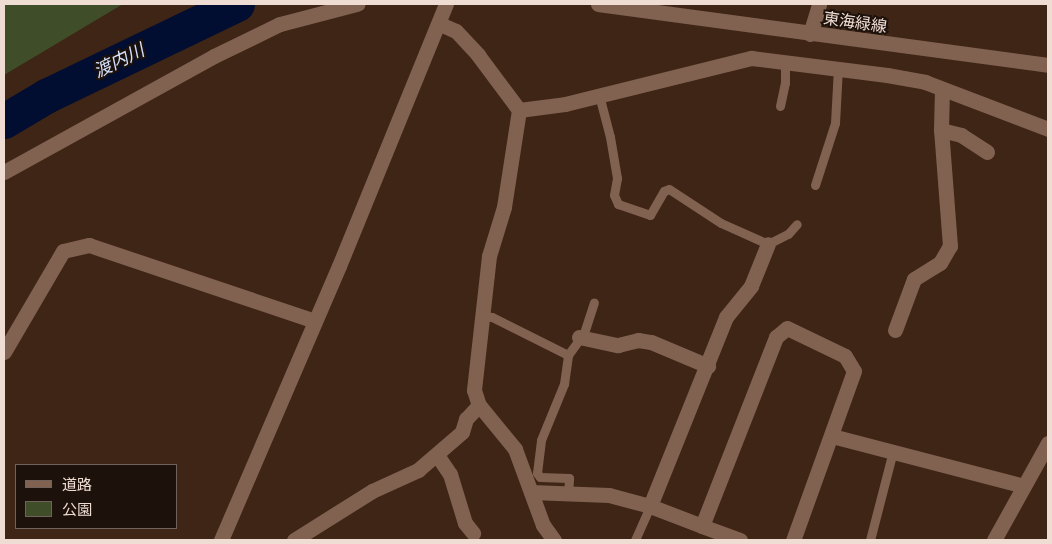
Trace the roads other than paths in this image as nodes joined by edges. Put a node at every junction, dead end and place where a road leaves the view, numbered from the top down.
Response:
1 (357, 4) edge
2 (446, 4) edge
3 (598, 4) edge
4 (819, 4) edge
5 (440, 24) junction
6 (810, 34) junction
7 (785, 61) junction
8 (1048, 65) edge
9 (838, 68) junction
10 (942, 89) junction
11 (599, 95) junction
12 (780, 106) dead end
13 (518, 110) junction
14 (1048, 129) edge
15 (941, 130) junction
16 (988, 152) dead end
17 (4, 172) edge
18 (815, 185) dead end
19 (797, 224) dead end
20 (768, 244) junction
21 (594, 303) dead end
22 (482, 316) junction
23 (315, 321) junction
24 (895, 330) dead end
25 (579, 337) junction
26 (4, 352) edge
27 (568, 354) junction
28 (708, 366) junction
29 (479, 406) junction
30 (832, 436) junction
31 (1048, 443) edge
32 (893, 451) junction
33 (436, 455) junction
34 (1024, 486) junction
35 (531, 492) junction
36 (568, 494) junction
37 (650, 506) junction
38 (702, 526) junction
39 (473, 533) dead end
40 (221, 540) edge
41 (294, 540) edge
42 (554, 540) edge
43 (634, 540) edge
44 (740, 540) edge
45 (793, 540) edge
46 (870, 540) edge
47 (994, 540) edge

1 - 17 street
2 - 5 street
3 - 6 street, 東海緑線
4 - 6 street
5 - 13 street
5 - 23 street
6 - 8 street, 東海緑線
7 - 9 street
7 - 11 street
7 - 12 lane
9 - 10 street
9 - 18 lane
10 - 14 street
10 - 15 street
11 - 13 street
11 - 20 lane
13 - 22 street
15 - 16 street
15 - 24 street
19 - 20 lane
20 - 28 street
21 - 25 lane
22 - 27 lane
22 - 29 street
23 - 26 street
23 - 40 street
25 - 27 lane
25 - 28 street
27 - 36 lane
28 - 37 street
29 - 33 street
29 - 35 street
30 - 32 street
30 - 38 street
30 - 45 street
31 - 34 street
32 - 34 street
32 - 46 lane
33 - 39 street
33 - 41 street
34 - 47 street
35 - 36 street
35 - 42 street
36 - 37 street
37 - 38 street
37 - 43 lane
38 - 44 street

